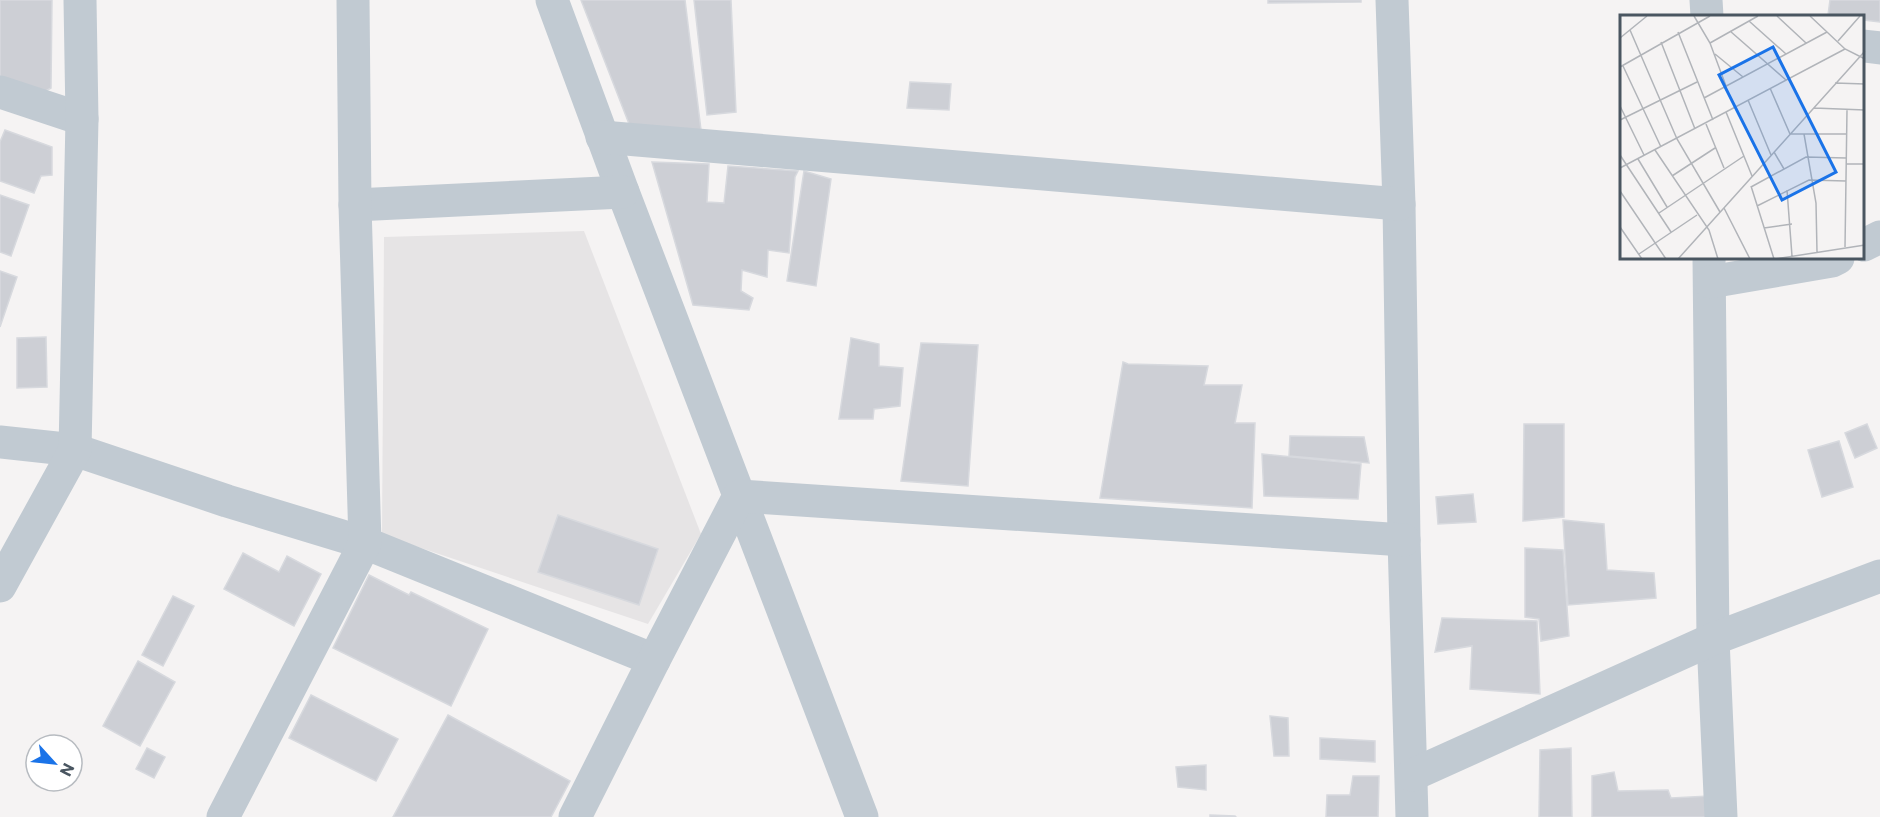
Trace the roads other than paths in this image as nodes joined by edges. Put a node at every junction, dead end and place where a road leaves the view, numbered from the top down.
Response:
1 (80, 0) edge
2 (352, 0) edge
3 (552, 0) edge
4 (1392, 0) edge
5 (1706, 0) edge
6 (1707, 15) edge
7 (1865, 46) edge
8 (1880, 48) edge
9 (0, 92) edge
10 (82, 119) junction
11 (602, 137) junction
12 (622, 192) junction
13 (1399, 204) junction
14 (355, 205) junction
15 (1880, 237) edge
16 (1865, 244) edge
17 (1834, 260) edge
18 (1709, 270) edge
19 (0, 442) edge
20 (75, 450) junction
21 (739, 496) junction
22 (1404, 540) junction
23 (365, 543) junction
24 (1880, 576) edge
25 (0, 586) edge
26 (1713, 639) junction
27 (654, 660) junction
28 (1412, 775) junction
29 (223, 817) edge
30 (575, 817) edge
31 (862, 817) edge
32 (1412, 817) edge
33 (1721, 817) edge

1 - 10 street
2 - 14 street
3 - 11 street
4 - 13 street
5 - 6 street
7 - 8 street
9 - 10 street
10 - 20 street
11 - 12 street
11 - 13 street
12 - 14 street
12 - 21 street
13 - 22 street
14 - 23 street
15 - 16 street
17 - 18 street
18 - 26 street
19 - 20 street
20 - 23 street
20 - 25 street
21 - 22 street
21 - 27 street
21 - 31 street
22 - 28 street
23 - 27 street
23 - 29 street
24 - 26 street
26 - 28 street
26 - 33 street
27 - 30 street
28 - 32 street

